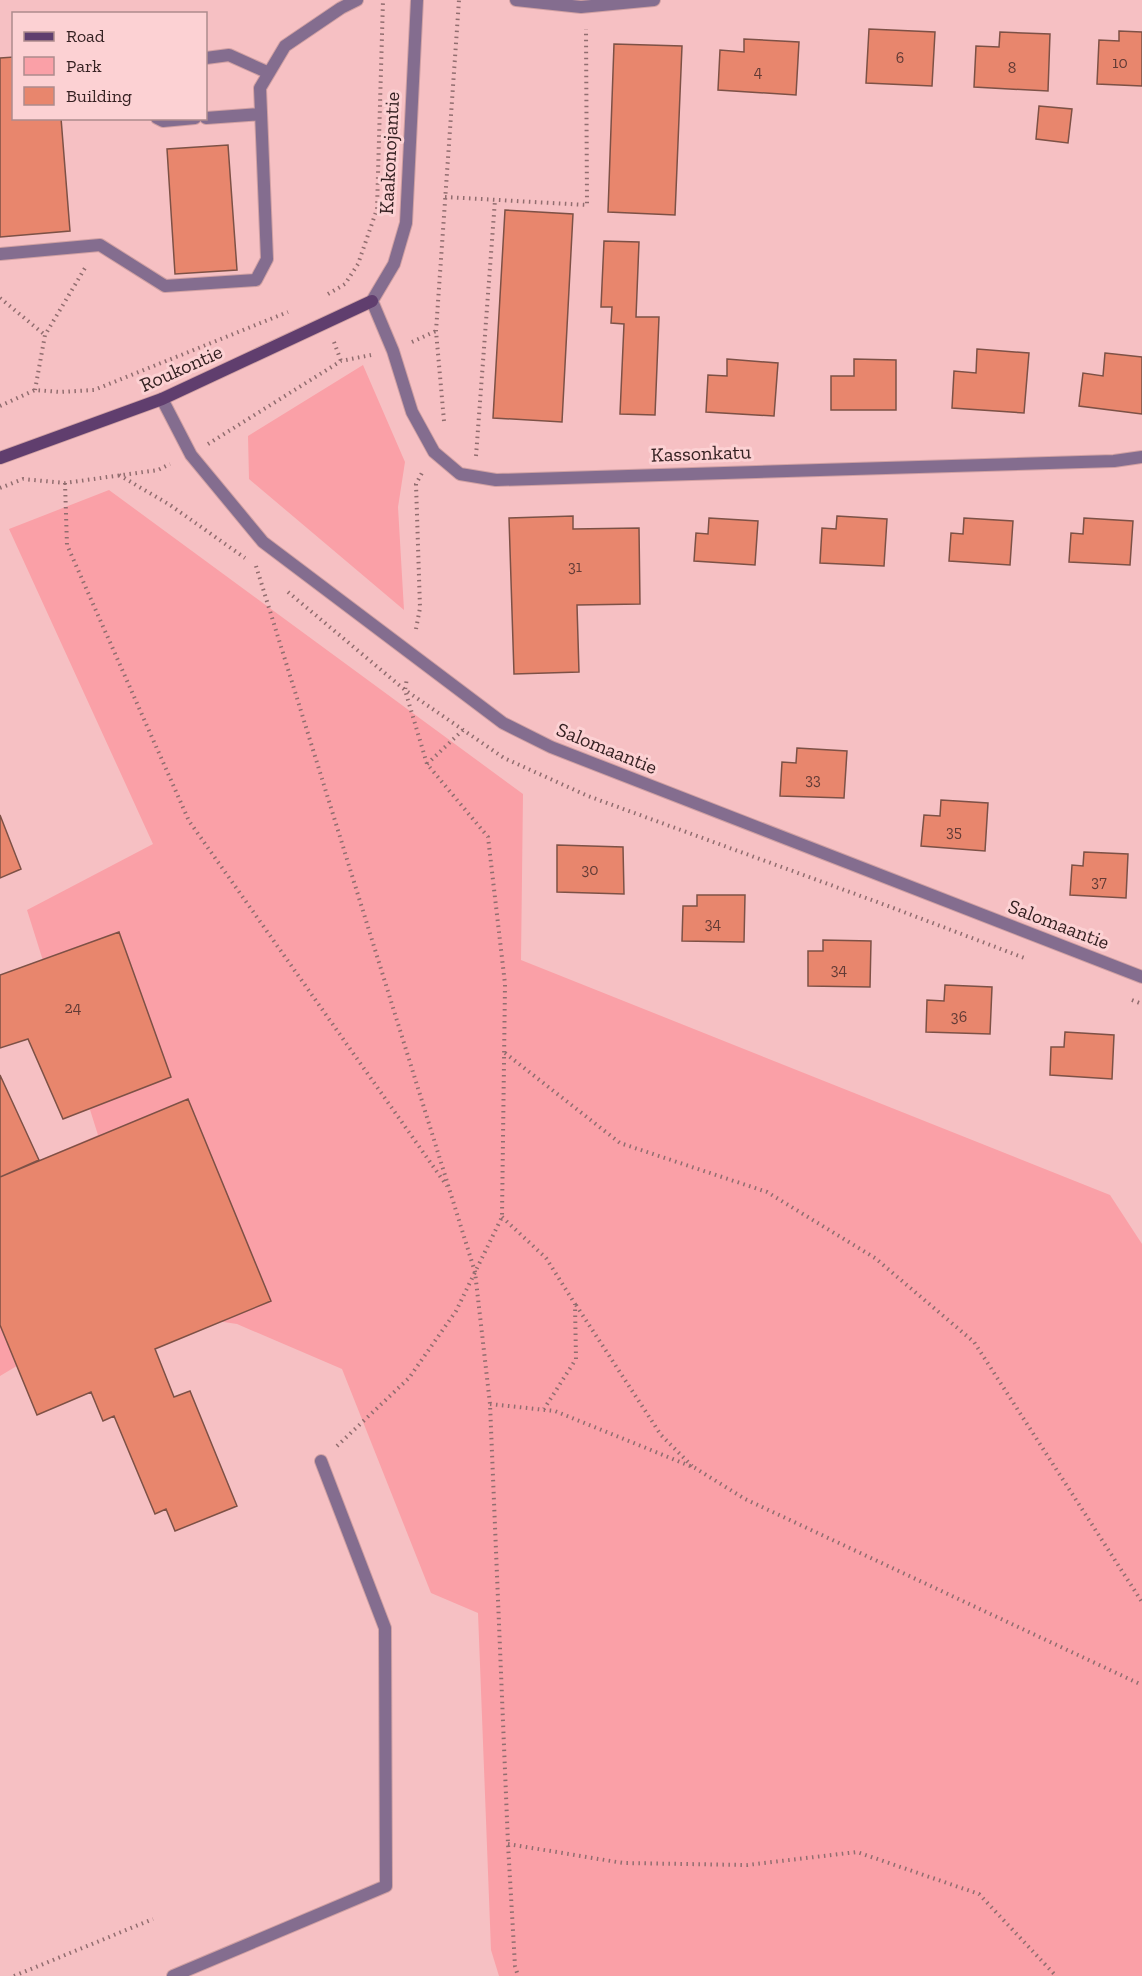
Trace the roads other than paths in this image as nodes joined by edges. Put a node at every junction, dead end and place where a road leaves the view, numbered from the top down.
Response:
1 (357, 0) edge
2 (417, 0) edge
3 (516, 0) edge
4 (654, 0) edge
5 (207, 58) edge
6 (269, 73) junction
7 (261, 114) junction
8 (207, 118) edge
9 (0, 254) edge
10 (372, 301) junction
11 (162, 399) junction
12 (1142, 457) edge
13 (0, 458) edge
14 (1142, 976) edge
15 (321, 1461) road end
16 (172, 1976) edge

1 - 6 street
2 - 10 street, Kaakonojantie
3 - 4 street
5 - 6 street
6 - 7 street
7 - 8 street
7 - 9 street
10 - 11 street, Roukontie
10 - 12 street, Kassonkatu
11 - 13 street, Roukontie
11 - 14 street, Salomaantie
15 - 16 street

